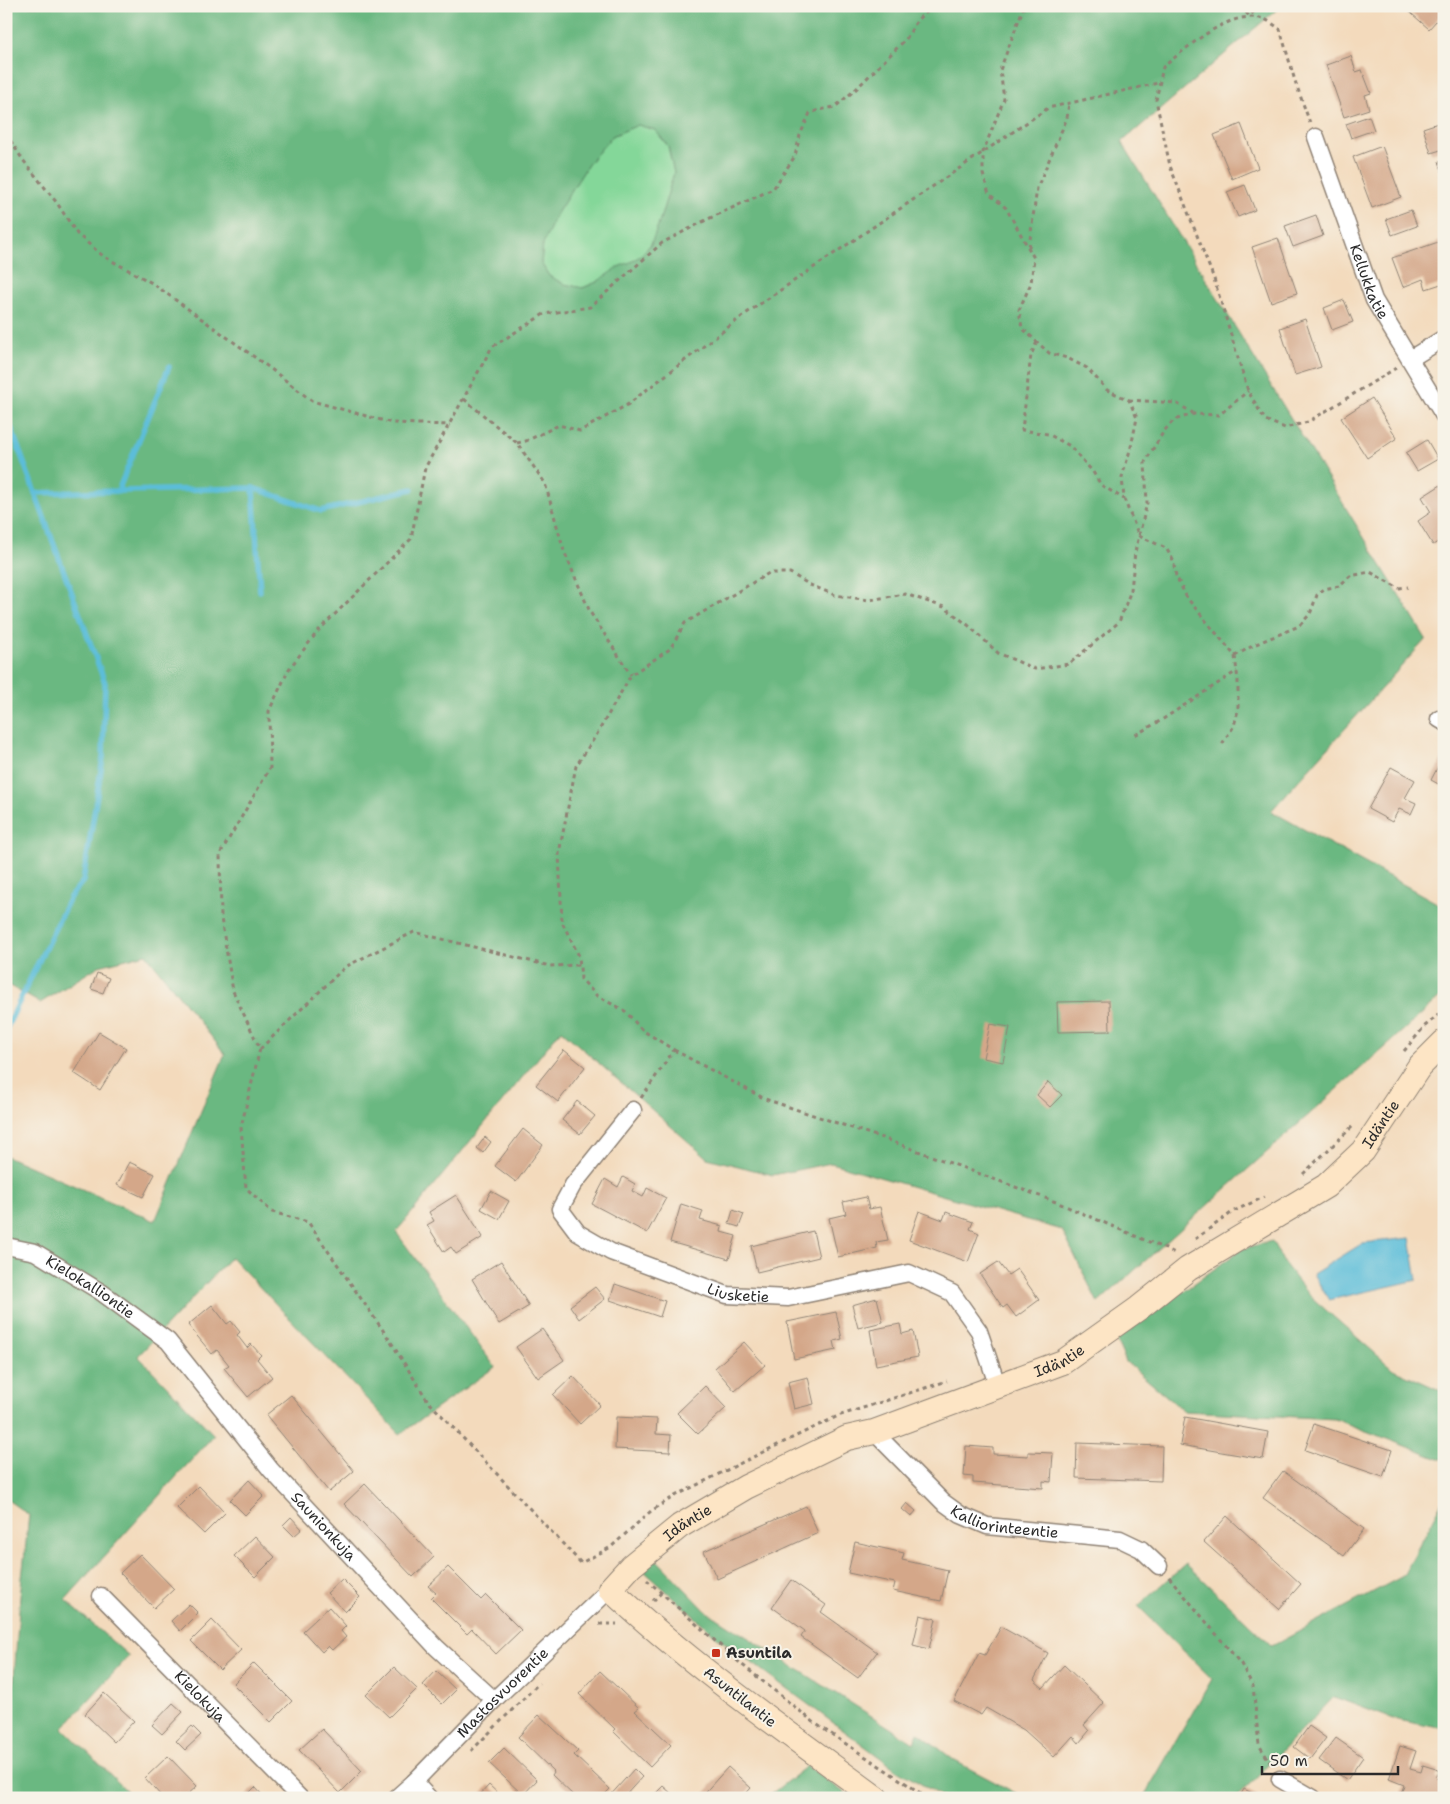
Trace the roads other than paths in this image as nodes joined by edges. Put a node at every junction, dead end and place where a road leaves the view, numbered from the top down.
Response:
1 (1316, 137) road end
2 (1444, 338) edge
3 (1410, 359) junction
4 (1444, 416) edge
5 (1444, 1042) edge
6 (633, 1110) road end
7 (6, 1246) edge
8 (168, 1341) joint
9 (998, 1387) junction
10 (874, 1432) junction
11 (1159, 1566) road end
12 (610, 1589) junction
13 (101, 1596) dead end
14 (494, 1700) junction
15 (1280, 1778) road end
16 (414, 1782) junction
17 (300, 1798) edge
18 (396, 1798) edge
19 (429, 1798) edge
20 (876, 1798) edge
21 (1313, 1798) edge

1 - 3 street, Kellukkatie
2 - 3 street
3 - 4 street, Kellukkatie
5 - 9 street, Idäntie
6 - 9 street, Liusketie
7 - 8 street, Kielokalliontie
8 - 14 street, Saunionkuja
9 - 10 street, Idäntie
10 - 11 street, Kalliorinteentie
10 - 12 street, Idäntie
12 - 14 street, Mastosvuorentie
12 - 20 street, Asuntilantie
13 - 17 street, Kielokuja
14 - 16 street, Mastosvuorentie
15 - 21 street
16 - 18 street, Mastosvuorentie
16 - 19 street

